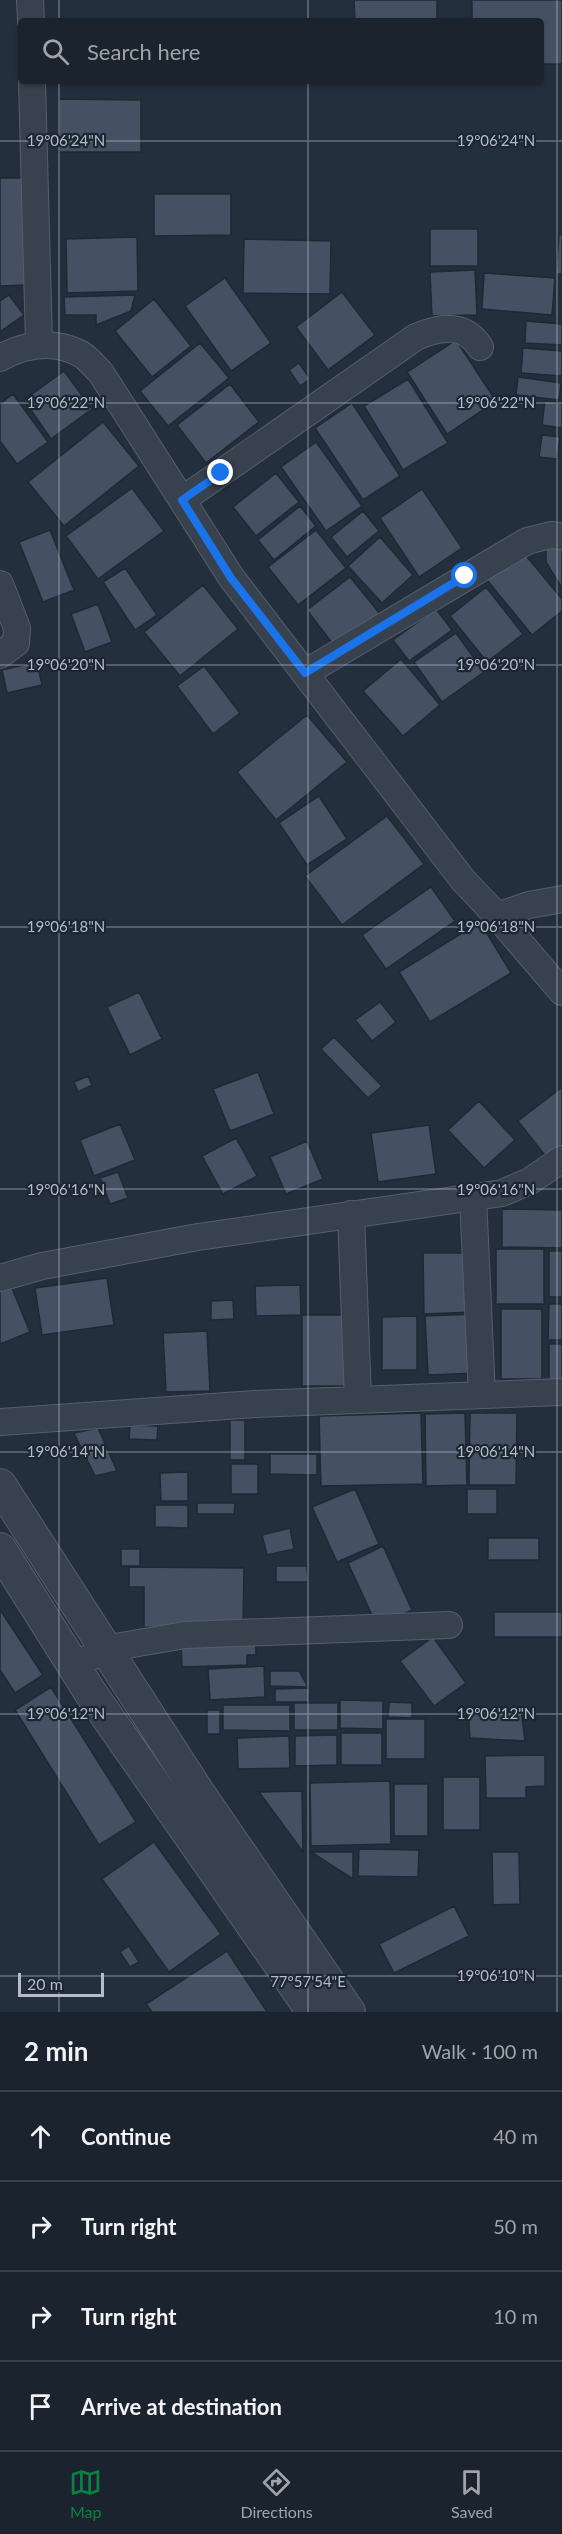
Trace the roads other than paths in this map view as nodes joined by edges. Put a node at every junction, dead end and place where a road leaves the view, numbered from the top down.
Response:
1 (30, 0) edge
2 (31, 18) edge
3 (32, 84) edge
4 (39, 344) junction
5 (480, 347) dead end
6 (0, 358) edge
7 (182, 500) junction
8 (562, 536) edge
9 (0, 584) edge
10 (0, 655) edge
11 (305, 673) junction
12 (562, 899) edge
13 (497, 916) junction
14 (562, 992) edge
15 (562, 1159) edge
16 (530, 1181) junction
17 (562, 1185) edge
18 (473, 1197) junction
19 (351, 1214) junction
20 (0, 1278) edge
21 (562, 1392) edge
22 (482, 1395) junction
23 (358, 1400) junction
24 (0, 1422) edge
25 (0, 1485) edge
26 (0, 1549) edge
27 (449, 1625) dead end
28 (104, 1649) junction
29 (74, 1667) junction
30 (313, 2012) edge
31 (349, 2012) edge

1 - 2 street
3 - 4 street
4 - 6 street
4 - 7 street
5 - 7 street
7 - 11 street
8 - 11 street
9 - 10 street
11 - 13 street
12 - 13 street
13 - 14 street
15 - 16 street
16 - 17 street
16 - 18 street
18 - 19 street
18 - 22 street
19 - 20 street
19 - 23 street
21 - 22 street
22 - 23 street
23 - 24 street
25 - 28 street
26 - 29 street
27 - 28 street
28 - 29 street
28 - 31 street
29 - 30 street

